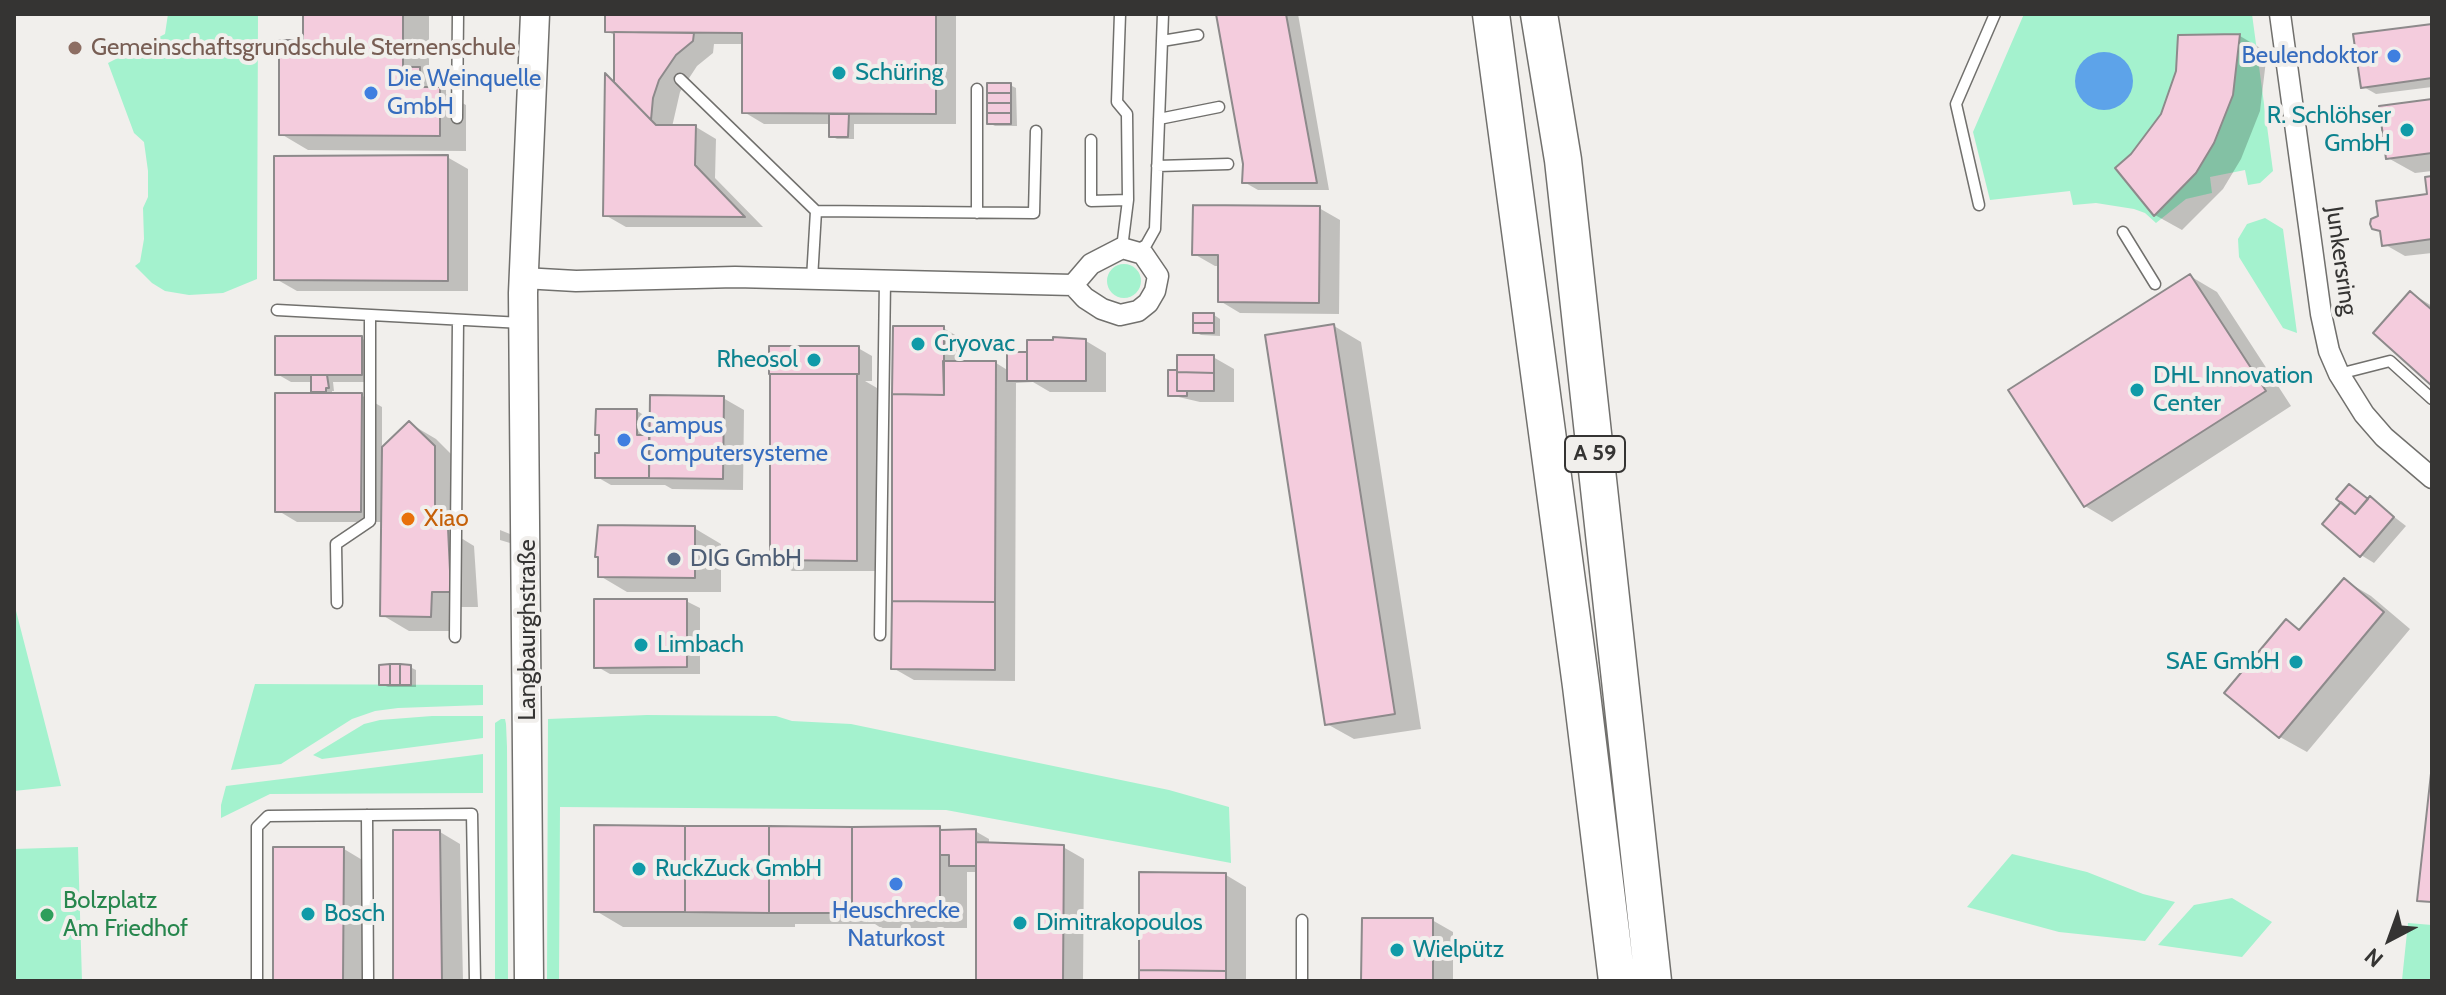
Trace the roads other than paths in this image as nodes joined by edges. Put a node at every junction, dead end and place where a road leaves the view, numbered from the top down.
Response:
1 (458, 14) edge
2 (519, 14) edge
3 (535, 14) edge
4 (1120, 14) edge
5 (1163, 14) edge
6 (1482, 14) edge
7 (1491, 14) edge
8 (1539, 14) edge
9 (1561, 14) edge
10 (1995, 14) edge
11 (2280, 14) edge
12 (1198, 35) dead end
13 (1162, 41) junction
14 (680, 79) dead end
15 (977, 89) dead end
16 (530, 92) junction
17 (1504, 106) junction
18 (1219, 107) dead end
19 (457, 118) dead end
20 (1159, 119) junction
21 (1036, 131) dead end
22 (1091, 140) dead end
23 (1563, 160) junction
24 (1228, 164) dead end
25 (1157, 166) junction
26 (1128, 200) junction
27 (1979, 205) dead end
28 (816, 211) junction
29 (977, 213) junction
30 (2123, 232) dead end
31 (1129, 249) junction
32 (523, 278) junction
33 (812, 279) junction
34 (885, 281) junction
35 (2155, 284) dead end
36 (1073, 285) junction
37 (277, 310) dead end
38 (370, 316) junction
39 (458, 321) junction
40 (524, 324) junction
41 (2339, 374) junction
42 (2432, 399) edge
43 (2432, 478) edge
44 (337, 603) dead end
45 (880, 635) dead end
46 (455, 637) dead end
47 (367, 815) junction
48 (1302, 920) dead end
49 (257, 981) edge
50 (368, 981) edge
51 (475, 981) edge
52 (529, 981) edge
53 (1302, 981) edge
54 (1617, 981) edge
55 (1653, 981) edge

1 - 19 lane
2 - 16 main road, Langbaurghstraße
3 - 16 main road, Langbaurghstraße
4 - 26 lane
5 - 13 lane
6 - 17 highway
7 - 17 highway, A 59
8 - 23 highway, A 59
9 - 23 highway
10 - 27 lane
11 - 41 street, Junkersring
12 - 13 lane
13 - 20 lane
14 - 28 lane
15 - 29 lane
16 - 32 main road, Langbaurghstraße
17 - 54 highway, A 59
18 - 20 lane
20 - 25 lane
21 - 29 lane
22 - 26 lane
23 - 55 highway, A 59
24 - 25 lane
25 - 31 lane
26 - 31 lane
28 - 29 lane
28 - 33 lane
30 - 35 lane
31 - 36 street
31 - 36 street
32 - 33 street
32 - 40 main road, Langbaurghstraße
33 - 34 street
34 - 36 street
34 - 45 lane
37 - 38 lane
38 - 39 lane
38 - 44 lane
39 - 40 lane
39 - 46 lane
40 - 52 main road, Langbaurghstraße
41 - 42 lane
41 - 43 street, Junkersring
47 - 49 lane
47 - 50 lane
47 - 51 lane
48 - 53 lane

